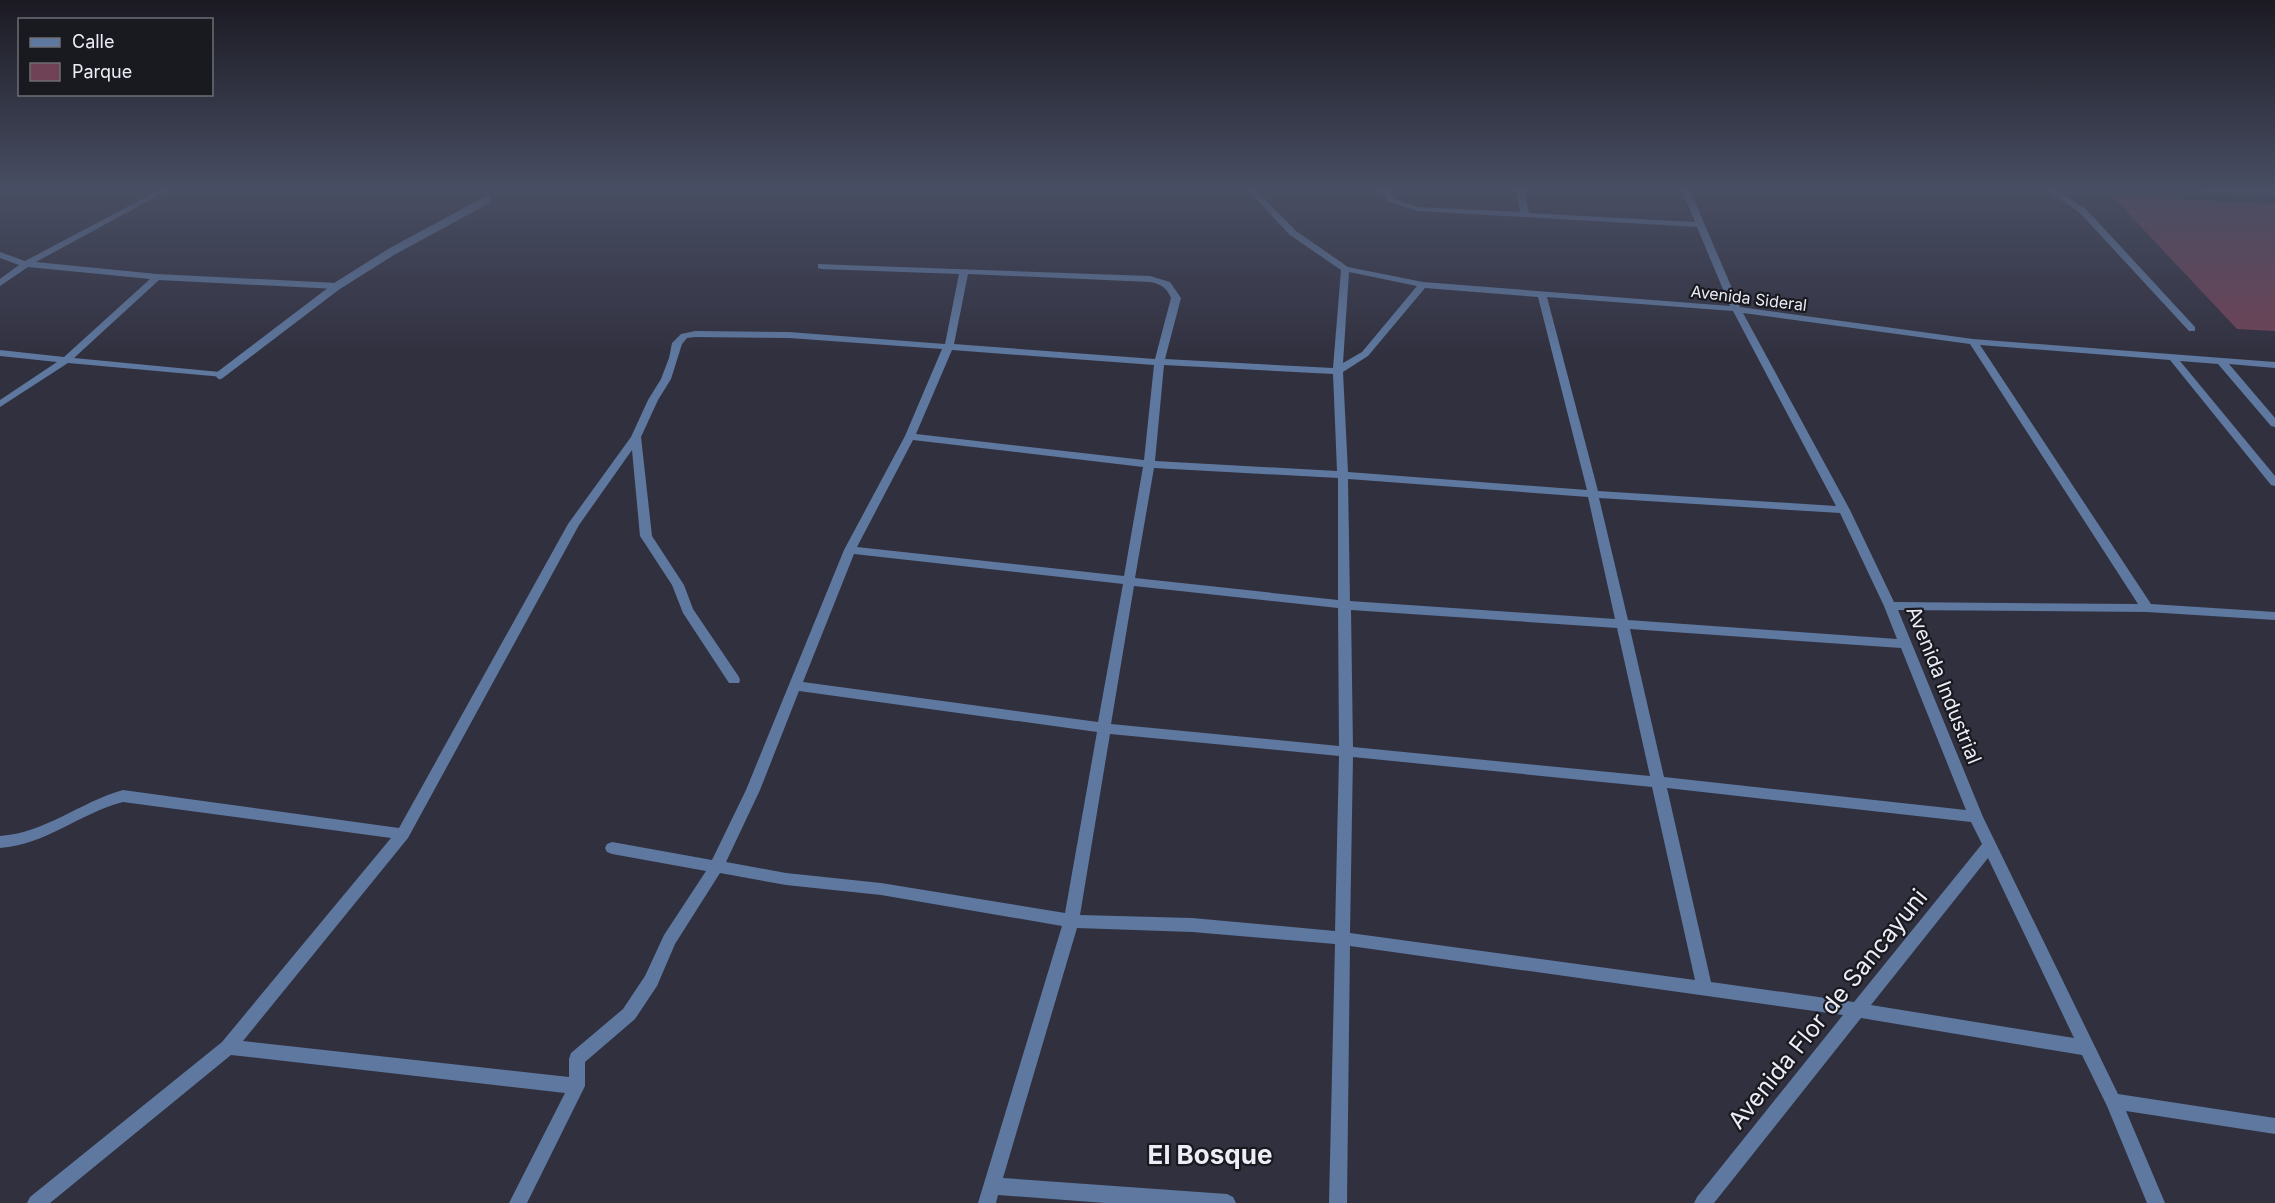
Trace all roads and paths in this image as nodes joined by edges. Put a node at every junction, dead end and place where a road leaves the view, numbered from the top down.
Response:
1 (63, 244) edge
2 (406, 244) edge
3 (1309, 244) edge
4 (1708, 244) edge
5 (2114, 244) edge
6 (0, 255) edge
7 (26, 264) junction
8 (821, 266) dead end
9 (1345, 269) junction
10 (964, 272) junction
11 (157, 277) junction
12 (0, 283) edge
13 (1423, 285) junction
14 (337, 286) junction
15 (1542, 294) junction
16 (1736, 309) junction
17 (2192, 329) dead end
18 (1973, 342) junction
19 (949, 345) junction
20 (0, 353) edge
21 (2174, 359) junction
22 (66, 360) junction
23 (1159, 362) junction
24 (2222, 362) junction
25 (2275, 365) edge
26 (1338, 371) junction
27 (220, 375) joint
28 (0, 404) edge
29 (2275, 424) edge
30 (910, 436) junction
31 (636, 437) junction
32 (1149, 464) junction
33 (1343, 475) junction
34 (2275, 483) edge
35 (1593, 494) junction
36 (1844, 510) junction
37 (850, 550) junction
38 (1130, 582) junction
39 (1345, 605) junction
40 (1890, 606) junction
41 (2147, 608) junction
42 (2275, 616) edge
43 (1622, 624) junction
44 (1906, 644) junction
45 (734, 680) dead end
46 (794, 686) junction
47 (1104, 728) junction
48 (1346, 751) junction
49 (1658, 782) junction
50 (1977, 817) junction
51 (403, 834) junction
52 (0, 842) edge
53 (1990, 845) junction
54 (612, 848) dead end
55 (716, 867) junction
56 (1071, 921) junction
57 (1341, 938) junction
58 (1705, 989) junction
59 (1857, 1010) junction
60 (228, 1047) junction
61 (2087, 1048) junction
62 (577, 1086) junction
63 (2113, 1101) junction
64 (2275, 1126) edge
65 (990, 1194) edge
66 (36, 1203) edge
67 (518, 1203) edge
68 (1227, 1203) edge
69 (1338, 1203) edge
70 (1703, 1203) edge
71 (2156, 1203) edge

1 - 7 street
2 - 14 lane
3 - 9 street, Avenida Sideral
4 - 16 street, Avenida Industrial
5 - 17 street
6 - 7 street
7 - 11 street
7 - 12 street
8 - 10 street
9 - 13 street, Avenida Sideral
9 - 26 street
10 - 19 street
10 - 23 street
11 - 14 street
11 - 22 street
13 - 15 street, Avenida Sideral
13 - 26 street
14 - 27 lane
15 - 16 street, Avenida Sideral
15 - 35 street
16 - 18 street, Avenida Sideral
16 - 36 street, Avenida Industrial
18 - 21 street, Avenida Sideral
18 - 41 street
19 - 23 street
19 - 30 street
19 - 31 street
20 - 22 street
21 - 24 street, Avenida Sideral
21 - 34 street
22 - 27 street
22 - 28 street
23 - 26 street
23 - 32 street
24 - 25 street, Avenida Sideral
24 - 29 street
26 - 33 street
30 - 32 street
30 - 37 street
31 - 45 street
31 - 51 street
32 - 33 street
32 - 38 street
33 - 35 street
33 - 39 street
35 - 36 street
35 - 43 street
36 - 40 street, Avenida Industrial
37 - 38 street
37 - 46 street
38 - 39 street
38 - 47 street
39 - 43 street
39 - 48 street
40 - 41 street
40 - 44 street, Avenida Industrial
41 - 42 street
43 - 44 street
43 - 49 street
44 - 50 street, Avenida Industrial
46 - 47 street
46 - 55 street
47 - 48 street
47 - 56 street
48 - 49 street
48 - 57 street
49 - 50 street
49 - 58 street
50 - 53 street, Avenida Industrial
51 - 52 street
51 - 60 street
53 - 59 street, Avenida Flor de Sancayuni
53 - 61 street, Avenida Industrial
54 - 55 street
55 - 56 street
55 - 62 street
56 - 57 street
56 - 65 street
57 - 58 street
57 - 69 street
58 - 59 street
59 - 61 street
59 - 70 street, Avenida Flor de Sancayuni
60 - 62 street
60 - 66 street
61 - 63 street, Avenida Industrial
62 - 67 street
63 - 64 street
63 - 71 street, Avenida Industrial
65 - 68 street

